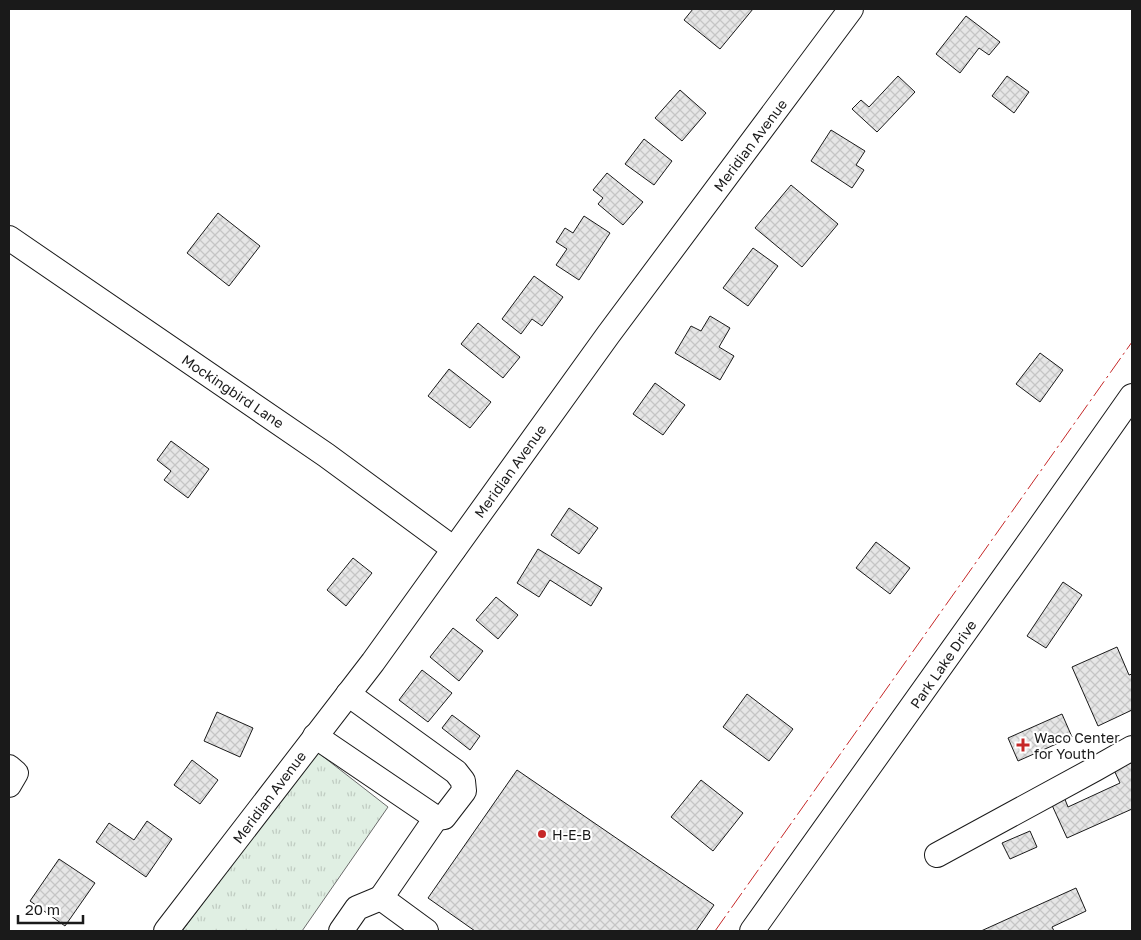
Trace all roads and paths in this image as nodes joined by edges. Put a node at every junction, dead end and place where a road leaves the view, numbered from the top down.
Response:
1 (851, 9) edge
2 (9, 238) edge
3 (1132, 396) edge
4 (454, 549) junction
5 (348, 694) junction
6 (315, 736) junction
7 (1132, 748) edge
8 (9, 768) edge
9 (9, 785) edge
10 (436, 818) junction
11 (937, 855) dead end
12 (381, 898) junction
13 (166, 931) edge
14 (341, 931) edge
15 (426, 931) edge
16 (752, 931) edge

1 - 4 street, Meridian Avenue
2 - 4 street, Mockingbird Lane
3 - 16 street, Park Lake Drive
4 - 5 street, Meridian Avenue
5 - 6 street, Meridian Avenue
5 - 10 street
6 - 10 street
6 - 13 street, Meridian Avenue
7 - 11 street
8 - 9 street
10 - 12 street
12 - 14 street
12 - 15 street

